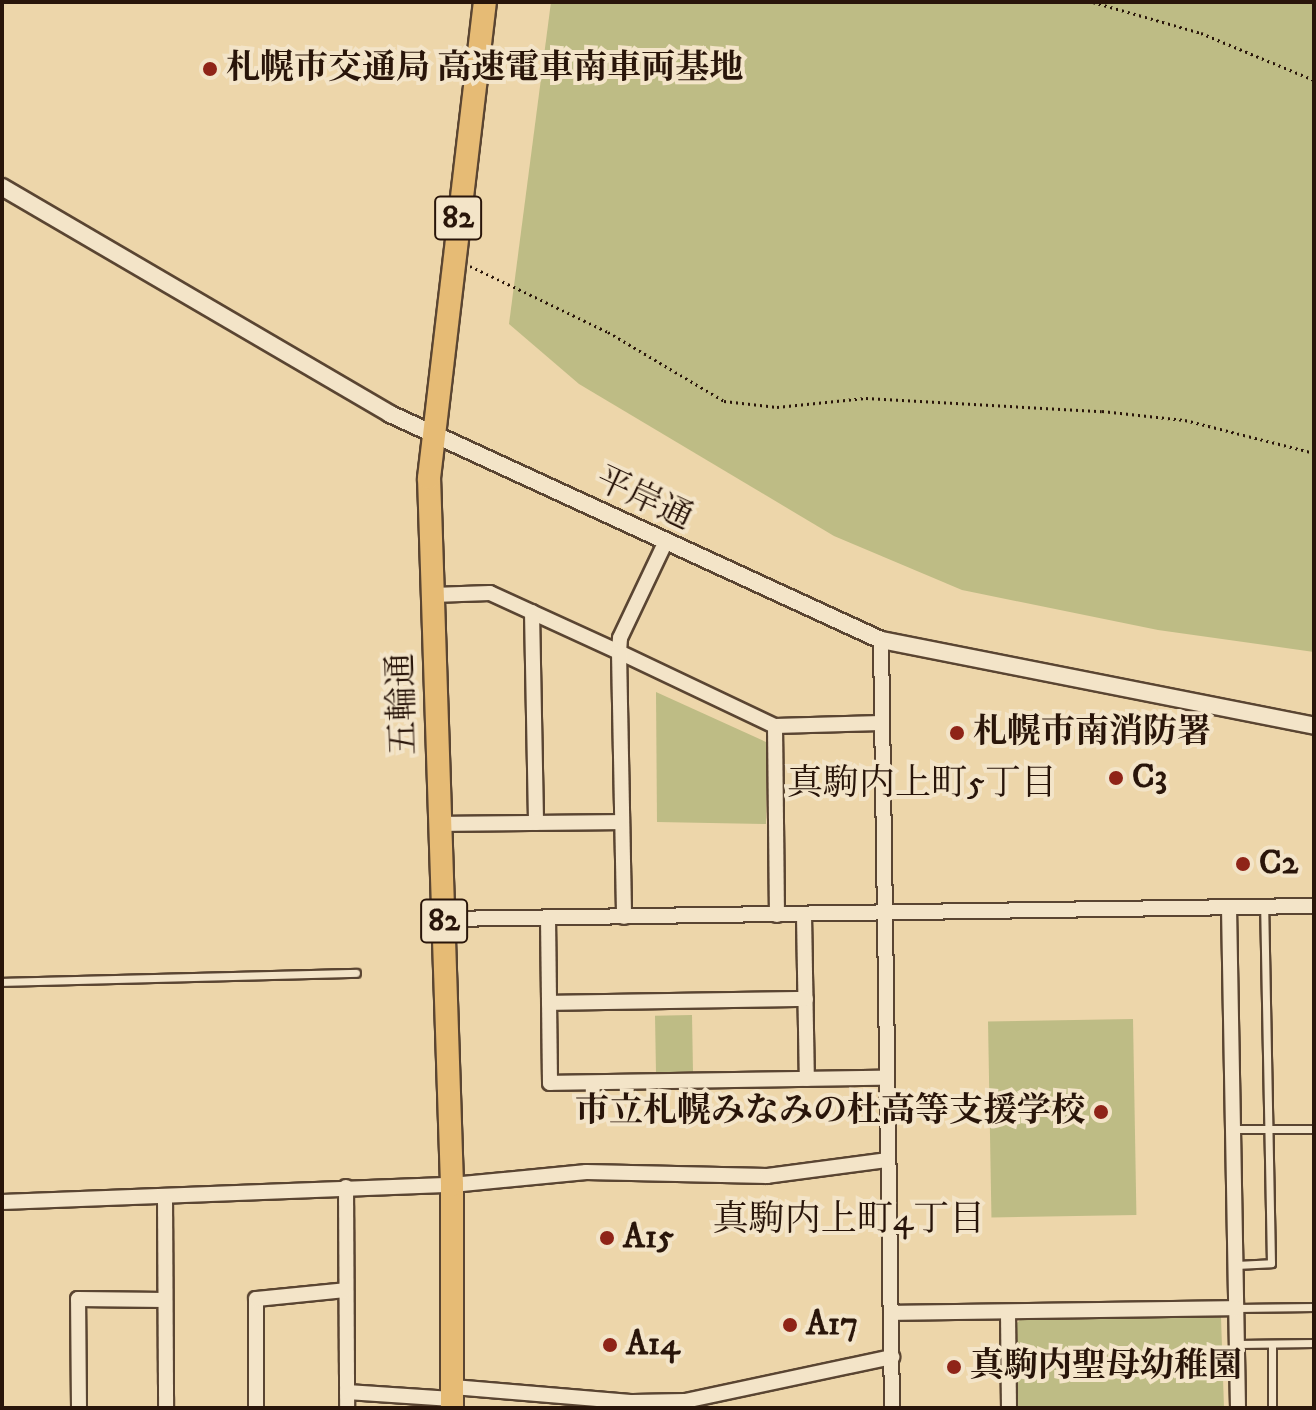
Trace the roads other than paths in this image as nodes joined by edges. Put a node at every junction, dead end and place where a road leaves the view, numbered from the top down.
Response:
1 (485, 2) edge
2 (2, 187) edge
3 (435, 435) junction
4 (666, 541) junction
5 (433, 595) junction
6 (532, 612) junction
7 (881, 640) junction
8 (619, 652) junction
9 (881, 723) junction
10 (775, 726) junction
11 (1314, 726) edge
12 (621, 822) junction
13 (536, 823) junction
14 (440, 824) junction
15 (1264, 906) junction
16 (1314, 906) edge
17 (1229, 907) junction
18 (884, 913) junction
19 (777, 915) junction
20 (804, 915) junction
21 (624, 917) junction
22 (548, 918) junction
23 (444, 919) junction
24 (356, 973) dead end
25 (2, 982) edge
26 (806, 999) junction
27 (549, 1003) junction
28 (887, 1078) junction
29 (807, 1079) junction
30 (1233, 1129) junction
31 (1314, 1129) edge
32 (1269, 1130) junction
33 (887, 1160) junction
34 (452, 1185) junction
35 (346, 1187) junction
36 (165, 1198) junction
37 (2, 1202) edge
38 (1236, 1265) junction
39 (346, 1290) junction
40 (165, 1300) junction
41 (1314, 1307) edge
42 (1237, 1308) junction
43 (1008, 1312) junction
44 (891, 1313) junction
45 (1314, 1343) edge
46 (1238, 1344) junction
47 (1272, 1344) junction
48 (892, 1357) junction
49 (347, 1392) junction
50 (452, 1398) edge
51 (79, 1408) edge
52 (166, 1408) edge
53 (256, 1408) edge
54 (347, 1408) edge
55 (892, 1408) edge
56 (1009, 1408) edge
57 (1238, 1408) edge
58 (1272, 1408) edge

1 - 3 main road, 五輪通 / 82
2 - 3 street, 平岸通
3 - 4 street, 平岸通
3 - 5 main road, 五輪通 / 82
4 - 7 street, 平岸通
4 - 8 street
5 - 6 street
5 - 14 main road, 五輪通 / 82
6 - 8 street
6 - 13 street
7 - 9 street
7 - 11 street, 平岸通
8 - 10 street
8 - 12 street
9 - 10 street
9 - 18 street
10 - 19 street
12 - 13 street
12 - 21 street
13 - 14 street
14 - 23 main road, 五輪通 / 82
15 - 16 street
15 - 17 street
15 - 32 lane
17 - 18 street
17 - 30 street
18 - 20 street
18 - 28 street
19 - 20 street
19 - 21 street
20 - 26 street
21 - 22 street
22 - 23 street
22 - 27 street
23 - 34 main road, 五輪通 / 82
24 - 25 lane
26 - 27 street
26 - 29 street
27 - 29 street
28 - 29 street
28 - 33 street
30 - 32 lane
30 - 38 street
31 - 32 lane
32 - 38 lane
33 - 34 street
33 - 44 street
34 - 35 street
34 - 50 main road, 五輪通 / 82
35 - 36 street
35 - 39 street
36 - 37 street
36 - 40 street
38 - 42 street
39 - 49 street
39 - 53 street
40 - 51 street
40 - 52 street
41 - 42 lane
42 - 43 street
42 - 46 street
43 - 44 street
43 - 56 street
44 - 48 street
45 - 47 lane
46 - 47 lane
46 - 57 street
47 - 58 lane
48 - 50 street
48 - 55 street
49 - 50 street
49 - 54 street

